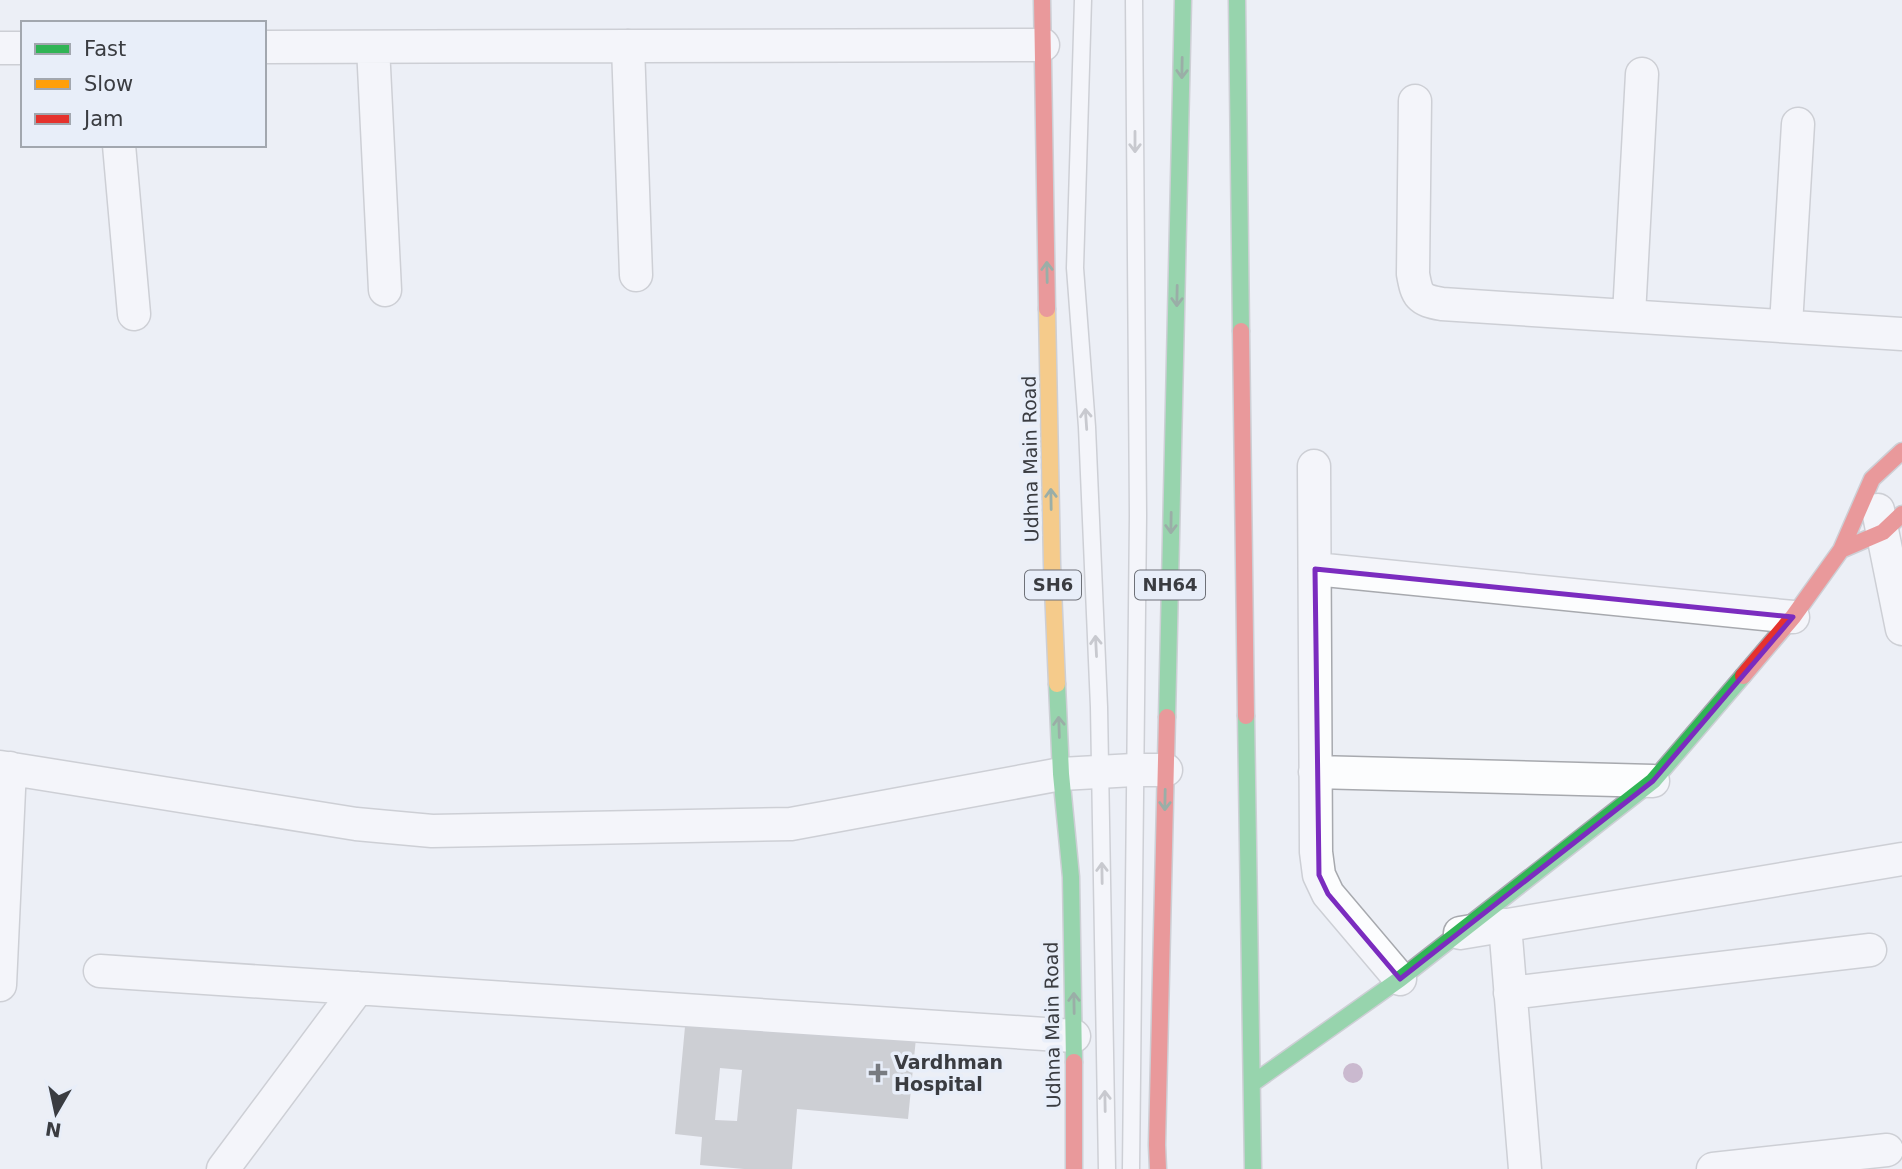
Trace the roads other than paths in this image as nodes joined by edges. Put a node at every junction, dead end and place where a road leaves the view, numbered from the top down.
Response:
1 (1042, 0) edge
2 (1083, 0) edge
3 (1134, 0) edge
4 (1182, 0) edge
5 (1237, 0) edge
6 (1043, 45) junction
7 (628, 46) junction
8 (266, 47) edge
9 (373, 47) junction
10 (0, 48) edge
11 (21, 48) edge
12 (1642, 74) dead end
13 (1415, 101) dead end
14 (1798, 124) dead end
15 (119, 147) edge
16 (636, 275) dead end
17 (385, 290) dead end
18 (134, 314) dead end
19 (1629, 315) junction
20 (1786, 325) junction
21 (1902, 334) edge
22 (1902, 451) edge
23 (1314, 466) dead end
24 (1872, 479) junction
25 (1892, 523) edge
26 (1840, 550) junction
27 (1315, 569) junction
28 (1793, 617) junction
29 (1902, 629) edge
30 (5, 767) edge
31 (1134, 770) junction
32 (1166, 770) junction
33 (1100, 771) junction
34 (1315, 772) junction
35 (1061, 774) junction
36 (1653, 781) junction
37 (1902, 859) edge
38 (1505, 925) junction
39 (1460, 933) junction
40 (1870, 950) dead end
41 (100, 971) dead end
42 (1400, 979) junction
43 (0, 985) edge
44 (358, 988) junction
45 (1510, 993) junction
46 (1074, 1036) junction
47 (1253, 1083) junction
48 (1887, 1150) dead end
49 (223, 1169) edge
50 (1074, 1169) edge
51 (1107, 1169) edge
52 (1131, 1169) edge
53 (1158, 1169) edge
54 (1253, 1169) edge
55 (1525, 1169) edge
56 (1713, 1169) edge

1 - 6 main road, Udhna Main Road / SH6
33 -> 2 lane
3 -> 31 lane
4 -> 32 main road, NH64
5 - 47 main road
6 - 7 street
35 -> 6 main road, Udhna Main Road / SH6
7 - 9 street
7 - 16 street
8 - 9 street
9 - 17 street
10 - 11 street
12 - 19 street
13 - 19 street
14 - 20 street
15 - 18 street
19 - 20 street
20 - 21 street
22 - 24 main road
23 - 27 street
24 - 25 street
24 - 26 main road
25 - 26 main road
25 - 29 street
26 - 28 main road
27 - 28 street
27 - 34 street
28 - 36 main road
30 - 35 street
30 - 43 street
31 - 32 street
31 - 33 street
31 - 52 lane
32 -> 53 main road, NH64
33 - 35 street
51 -> 33 lane
34 - 36 street
34 - 42 street
46 -> 35 main road, Udhna Main Road / SH6
36 - 39 main road
37 - 38 street
38 - 39 street
38 - 45 street
39 - 42 main road
40 - 45 street
41 - 44 street
42 - 47 main road
44 - 46 street
44 - 49 street
45 - 55 street
46 - 50 main road, Udhna Main Road / SH6
47 - 54 main road
48 - 56 street

